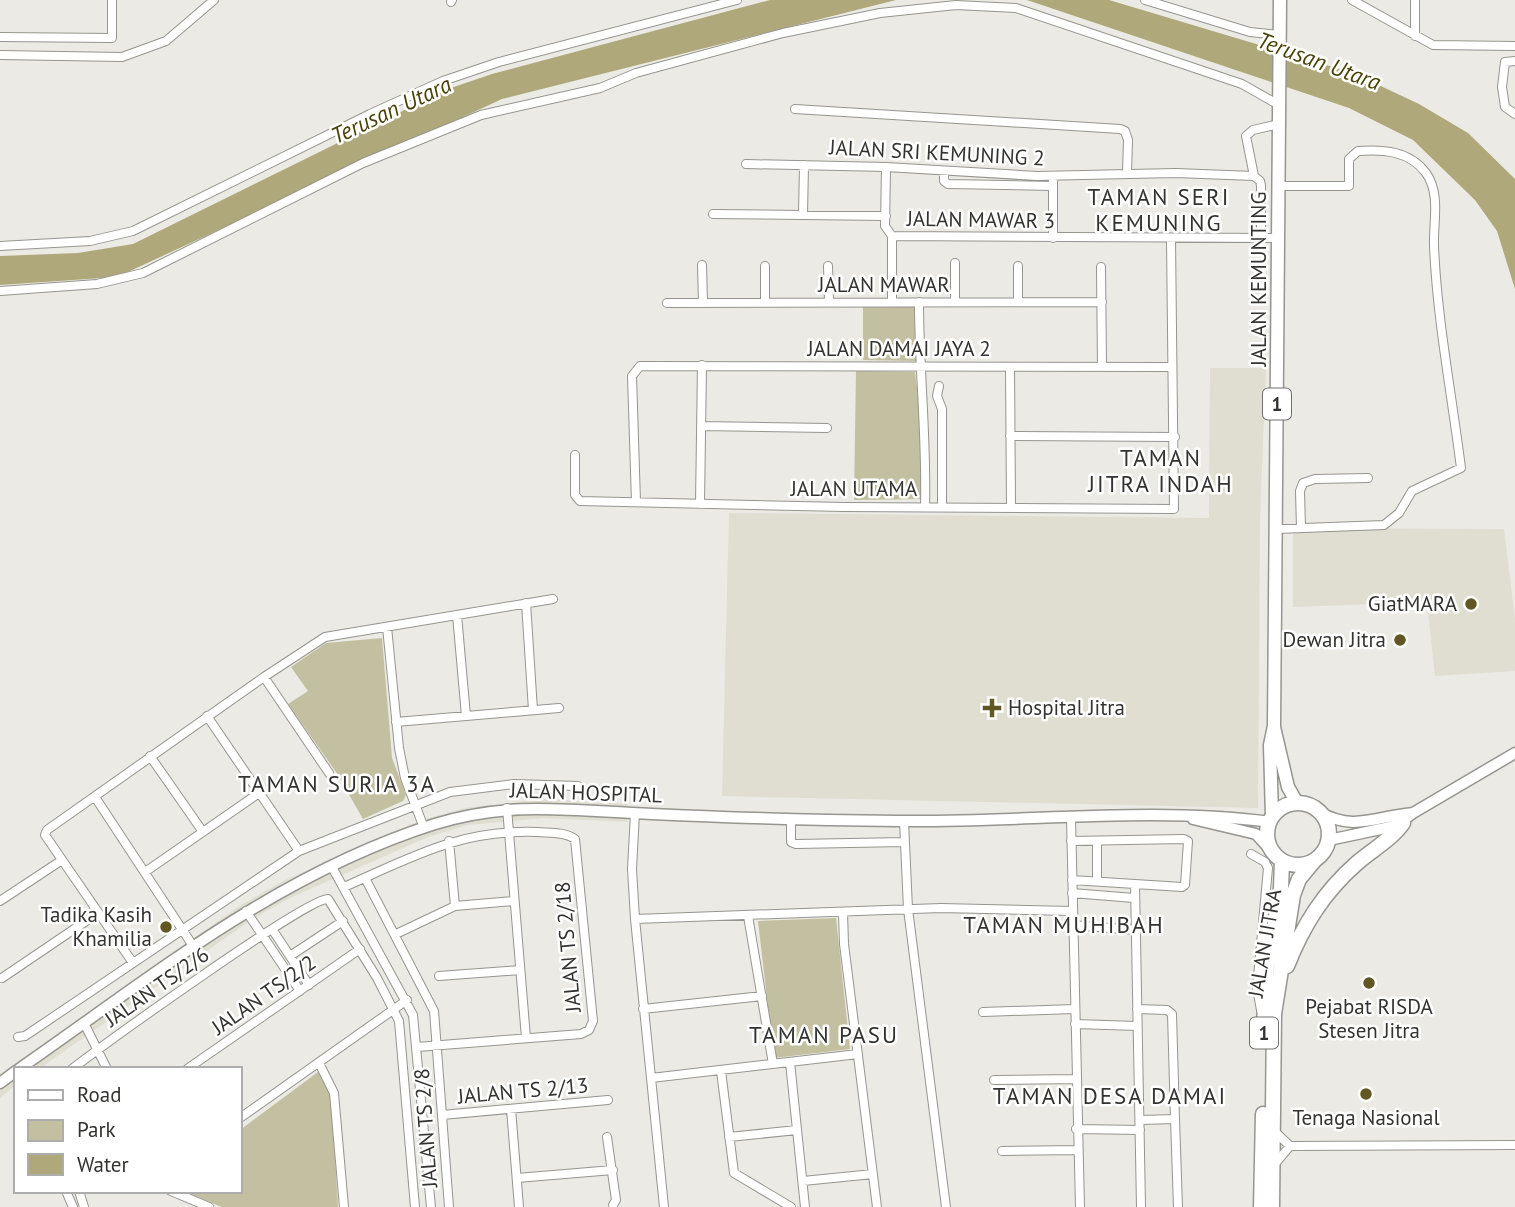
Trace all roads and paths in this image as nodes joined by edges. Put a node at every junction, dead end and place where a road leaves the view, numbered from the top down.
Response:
1 (112, 0) edge
2 (214, 0) edge
3 (737, 0) edge
4 (1145, 0) edge
5 (1280, 0) edge
6 (1352, 0) edge
7 (1415, 0) edge
8 (1415, 36) junction
9 (0, 37) edge
10 (1279, 39) junction
11 (1515, 46) edge
12 (0, 55) edge
13 (1515, 61) edge
14 (1279, 99) junction
15 (795, 109) dead end
16 (1515, 114) edge
17 (1279, 124) junction
18 (746, 164) dead end
19 (804, 164) junction
20 (887, 167) junction
21 (944, 171) junction
22 (1127, 173) junction
23 (1054, 176) junction
24 (1254, 176) junction
25 (1054, 186) junction
26 (1279, 186) junction
27 (713, 214) dead end
28 (803, 215) junction
29 (886, 216) junction
30 (892, 236) junction
31 (1053, 238) junction
32 (1261, 238) junction
33 (1279, 238) junction
34 (1171, 239) junction
35 (0, 246) edge
36 (955, 262) dead end
37 (702, 265) dead end
38 (765, 266) dead end
39 (828, 266) dead end
40 (1018, 266) dead end
41 (1101, 267) dead end
42 (0, 290) edge
43 (765, 302) junction
44 (829, 302) junction
45 (892, 302) junction
46 (919, 302) junction
47 (955, 302) junction
48 (1018, 302) junction
49 (1102, 302) junction
50 (667, 303) dead end
51 (704, 303) junction
52 (702, 365) junction
53 (919, 366) junction
54 (1010, 367) junction
55 (1102, 367) junction
56 (1172, 368) junction
57 (939, 386) dead end
58 (701, 426) junction
59 (827, 428) dead end
60 (1010, 436) junction
61 (1175, 438) junction
62 (575, 455) dead end
63 (926, 460) junction
64 (942, 460) junction
65 (1368, 478) dead end
66 (636, 502) junction
67 (701, 504) junction
68 (925, 507) junction
69 (942, 507) junction
70 (1011, 507) junction
71 (1301, 528) junction
72 (1276, 529) junction
73 (553, 599) dead end
74 (526, 603) junction
75 (457, 615) junction
76 (387, 627) junction
77 (264, 677) junction
78 (559, 708) dead end
79 (533, 710) junction
80 (207, 716) junction
81 (466, 716) junction
82 (396, 722) junction
83 (1274, 726) junction
84 (1515, 753) edge
85 (150, 756) junction
86 (329, 773) dead end
87 (578, 786) dead end
88 (259, 793) junction
89 (94, 797) junction
90 (1297, 803) junction
91 (415, 804) junction
92 (507, 808) junction
93 (1320, 812) junction
94 (635, 813) junction
95 (1181, 817) junction
96 (1072, 818) junction
97 (1408, 818) junction
98 (791, 819) junction
99 (1271, 820) junction
100 (904, 821) junction
101 (424, 828) junction
102 (509, 831) junction
103 (203, 832) junction
104 (1329, 839) junction
105 (449, 841) junction
106 (1071, 841) junction
107 (1097, 841) junction
108 (904, 842) junction
109 (299, 851) junction
110 (1251, 854) dead end
111 (1278, 857) junction
112 (62, 860) junction
113 (1314, 861) junction
114 (332, 867) junction
115 (145, 872) junction
116 (365, 878) junction
117 (1072, 880) junction
118 (1097, 881) junction
119 (1135, 884) junction
120 (344, 887) junction
121 (1072, 893) junction
122 (1134, 898) junction
123 (0, 901) edge
124 (513, 901) junction
125 (455, 906) junction
126 (908, 909) junction
127 (246, 911) junction
128 (1072, 911) junction
129 (98, 913) junction
130 (843, 913) junction
131 (748, 916) junction
132 (635, 919) junction
133 (343, 920) junction
134 (1072, 925) junction
135 (272, 929) junction
136 (183, 930) junction
137 (1135, 930) junction
138 (396, 934) junction
139 (263, 936) junction
140 (194, 946) junction
141 (360, 949) junction
142 (290, 956) junction
143 (133, 963) junction
144 (520, 970) junction
145 (439, 976) dead end
146 (2, 978) dead end
147 (309, 985) junction
148 (300, 991) junction
149 (1277, 992) junction
150 (762, 996) junction
151 (407, 1000) junction
152 (394, 1009) junction
153 (643, 1009) junction
154 (1075, 1009) junction
155 (1137, 1009) junction
156 (983, 1012) dead end
157 (1264, 1016) junction
158 (84, 1023) junction
159 (1075, 1024) junction
160 (1137, 1026) junction
161 (18, 1037) dead end
162 (526, 1038) junction
163 (437, 1046) junction
164 (417, 1047) junction
165 (99, 1048) junction
166 (858, 1054) junction
167 (790, 1062) junction
168 (318, 1063) junction
169 (773, 1064) junction
170 (22, 1067) edge
171 (75, 1067) edge
172 (106, 1067) edge
173 (190, 1067) edge
174 (722, 1071) junction
175 (651, 1078) junction
176 (1075, 1079) junction
177 (994, 1080) dead end
178 (608, 1100) dead end
179 (511, 1109) junction
180 (442, 1115) junction
181 (242, 1117) edge
182 (1175, 1119) junction
183 (1140, 1121) junction
184 (1272, 1128) junction
185 (1076, 1129) junction
186 (797, 1130) junction
187 (1140, 1130) junction
188 (607, 1137) dead end
189 (729, 1137) junction
190 (1515, 1145) edge
191 (1290, 1146) junction
192 (1077, 1150) junction
193 (1002, 1151) dead end
194 (612, 1170) junction
195 (1272, 1170) junction
196 (873, 1174) junction
197 (517, 1178) junction
198 (803, 1181) junction
199 (176, 1193) edge
200 (612, 1205) dead end
201 (209, 1207) edge
202 (344, 1207) edge
203 (415, 1207) edge
204 (431, 1207) edge
205 (449, 1207) edge
206 (519, 1207) edge
207 (664, 1207) edge
208 (791, 1207) edge
209 (805, 1207) edge
210 (877, 1207) edge
211 (946, 1207) edge
212 (1080, 1207) edge
213 (1141, 1207) edge
214 (1178, 1207) edge
215 (1261, 1207) edge
216 (1272, 1207) edge

1 - 9 street
2 - 12 street
3 - 35 street
4 - 10 street
5 - 10 main road, JALAN KEMUNTING / 1
6 - 8 street
7 - 8 street
8 - 11 street
10 - 14 main road, JALAN KEMUNTING / 1
13 - 16 street
14 - 17 main road, JALAN KEMUNTING / 1
14 - 42 street
15 - 22 street, JALAN SRI KEMUNING 2
17 - 24 street
17 - 26 main road, JALAN KEMUNTING / 1
18 - 19 street, JALAN SRI KEMUNING 2
19 - 20 street, JALAN SRI KEMUNING 2
19 - 28 street
20 - 21 street, JALAN SRI KEMUNING 2
20 - 29 street, JALAN MAWAR 3
21 - 23 street, JALAN SRI KEMUNING 2
21 - 25 street
22 - 23 street, JALAN SRI KEMUNING 2
22 - 24 street, JALAN SRI KEMUNING 2
23 - 25 street
24 - 32 street
25 - 31 street
26 - 33 main road, JALAN KEMUNTING / 1
26 - 71 street
27 - 28 street, JALAN MAWAR 3
28 - 29 street, JALAN MAWAR 3
29 - 30 street, JALAN MAWAR 3
30 - 31 street, JALAN MAWAR 3
30 - 45 street, JALAN MAWAR 3
31 - 34 street, JALAN MAWAR 3
32 - 33 street, JALAN MAWAR 3
32 - 34 street, JALAN MAWAR 3
33 - 72 main road, JALAN KEMUNTING / 1
34 - 56 street
36 - 47 street
37 - 51 street
38 - 43 street
39 - 44 street
40 - 48 street
41 - 49 street
43 - 44 street, JALAN MAWAR
43 - 51 street, JALAN MAWAR
44 - 45 street, JALAN MAWAR
45 - 46 street, JALAN MAWAR
46 - 47 street, JALAN MAWAR
46 - 53 street
47 - 48 street, JALAN MAWAR
48 - 49 street, JALAN MAWAR
49 - 55 street
50 - 51 street, JALAN MAWAR
52 - 53 street, JALAN DAMAI JAYA 2
52 - 58 street
52 - 66 street, JALAN DAMAI JAYA 2
53 - 54 street, JALAN DAMAI JAYA 2
53 - 63 street
54 - 55 street, JALAN DAMAI JAYA 2
54 - 60 street
55 - 56 street, JALAN DAMAI JAYA 2
56 - 61 street
57 - 64 street
58 - 59 street
58 - 67 street
60 - 61 street
60 - 70 street
61 - 70 street, JALAN UTAMA
62 - 66 street, JALAN UTAMA
63 - 64 street
63 - 68 street
64 - 69 street
65 - 71 street
66 - 67 street, JALAN UTAMA
67 - 68 street, JALAN UTAMA
68 - 69 street, JALAN UTAMA
69 - 70 street, JALAN UTAMA
71 - 72 street
72 - 83 main road, JALAN KEMUNTING / 1
73 - 74 street
74 - 75 street
74 - 79 street
75 - 76 street
75 - 81 street
76 - 77 street
76 - 82 street
77 - 80 street
77 - 86 street
78 - 79 street
79 - 81 street
80 - 85 street
80 - 88 street
81 - 82 street
82 - 91 street
83 - 90 main road, JALAN KEMUNTING / 1
83 - 99 main road, JALAN KEMUNTING / 1
84 - 97 street
85 - 89 street
85 - 103 street
87 - 91 street
88 - 103 street
88 - 109 street
89 - 112 street
89 - 115 street
90 - 93 highway
90 - 99 highway
91 - 101 street
91 - 109 street
92 - 94 street, JALAN HOSPITAL
92 - 101 street, JALAN HOSPITAL
92 - 102 street
93 - 97 street
93 - 104 highway
94 - 98 street, JALAN HOSPITAL
94 - 132 street
95 - 96 street, JALAN HOSPITAL
95 - 99 street, JALAN HOSPITAL
95 - 111 street, JALAN HOSPITAL
96 - 100 street, JALAN HOSPITAL
96 - 106 street
97 - 104 street
97 - 149 highway
98 - 100 street, JALAN HOSPITAL
98 - 108 street
99 - 111 highway, 1
100 - 108 street
101 - 114 street, JALAN HOSPITAL
102 - 105 street, JALAN TS 2/18
102 - 124 street
102 - 162 street, JALAN TS 2/18
103 - 115 street
104 - 113 highway, 1
105 - 116 street, JALAN TS 2/18
105 - 125 street
106 - 107 street
106 - 117 street
107 - 118 street
107 - 119 street
108 - 126 street
109 - 136 street
110 - 157 street
111 - 113 highway
111 - 157 highway, JALAN JITRA / 1
112 - 123 street
112 - 129 street
113 - 149 highway, JALAN JITRA / 1
114 - 120 street
114 - 127 street, JALAN HOSPITAL
115 - 136 street
116 - 120 street, JALAN TS 2/18
116 - 138 street, JALAN TS 2/8
117 - 118 street
117 - 121 street
118 - 119 street
119 - 122 street
120 - 151 street
121 - 122 street
121 - 128 street
122 - 137 street
124 - 125 street
124 - 144 street
125 - 138 street
126 - 128 street
126 - 130 street
126 - 211 street
127 - 139 street
127 - 140 street, JALAN HOSPITAL
128 - 134 street
129 - 143 street
129 - 146 street
130 - 131 street
130 - 166 street
131 - 132 street
131 - 150 street
132 - 153 street
133 - 135 street, JALAN TS/2/6
133 - 141 street
133 - 142 street
134 - 137 street
134 - 154 street
135 - 139 street, JALAN TS/2/6
135 - 142 street
136 - 140 street
136 - 143 street
137 - 155 street
138 - 163 street, JALAN TS 2/8
139 - 148 street
139 - 165 street, JALAN TS/2/6
140 - 158 street, JALAN HOSPITAL
141 - 147 street, JALAN TS/2/2
141 - 152 street
142 - 147 street
143 - 161 street
144 - 145 street
144 - 162 street
147 - 148 street, JALAN TS/2/2
148 - 173 street, JALAN TS/2/2
149 - 184 highway, JALAN JITRA / 1
150 - 153 street
150 - 169 street
151 - 152 street
151 - 164 street
152 - 168 street
152 - 203 street
153 - 175 street
154 - 156 street
154 - 159 street
155 - 160 street
155 - 182 street
157 - 215 highway, JALAN JITRA / 1
158 - 165 street
158 - 170 street, JALAN HOSPITAL
159 - 160 street
159 - 176 street
160 - 183 street
162 - 163 street, JALAN TS 2/18
163 - 164 street, JALAN TS 2/18
163 - 180 street, JALAN TS 2/8
164 - 204 street
165 - 171 street, JALAN TS/2/6
165 - 172 street
166 - 167 street
166 - 196 street
167 - 169 street
167 - 186 street
168 - 181 street
168 - 202 street
169 - 174 street
174 - 175 street
174 - 189 street
175 - 207 street
176 - 177 street
176 - 185 street
178 - 179 street, JALAN TS 2/13
179 - 180 street, JALAN TS 2/13
179 - 197 street
180 - 205 street, JALAN TS 2/8
182 - 183 street
182 - 214 street
183 - 187 street
184 - 191 street
184 - 195 highway, JALAN JITRA / 1
185 - 187 street
185 - 192 street
186 - 189 street
186 - 198 street
187 - 213 street
188 - 194 street
189 - 208 street
190 - 191 street
191 - 195 street
192 - 193 street
192 - 212 street
194 - 197 street
194 - 200 street
195 - 216 highway, JALAN JITRA / 1
196 - 198 street
196 - 210 street
197 - 206 street
198 - 209 street
199 - 201 street

